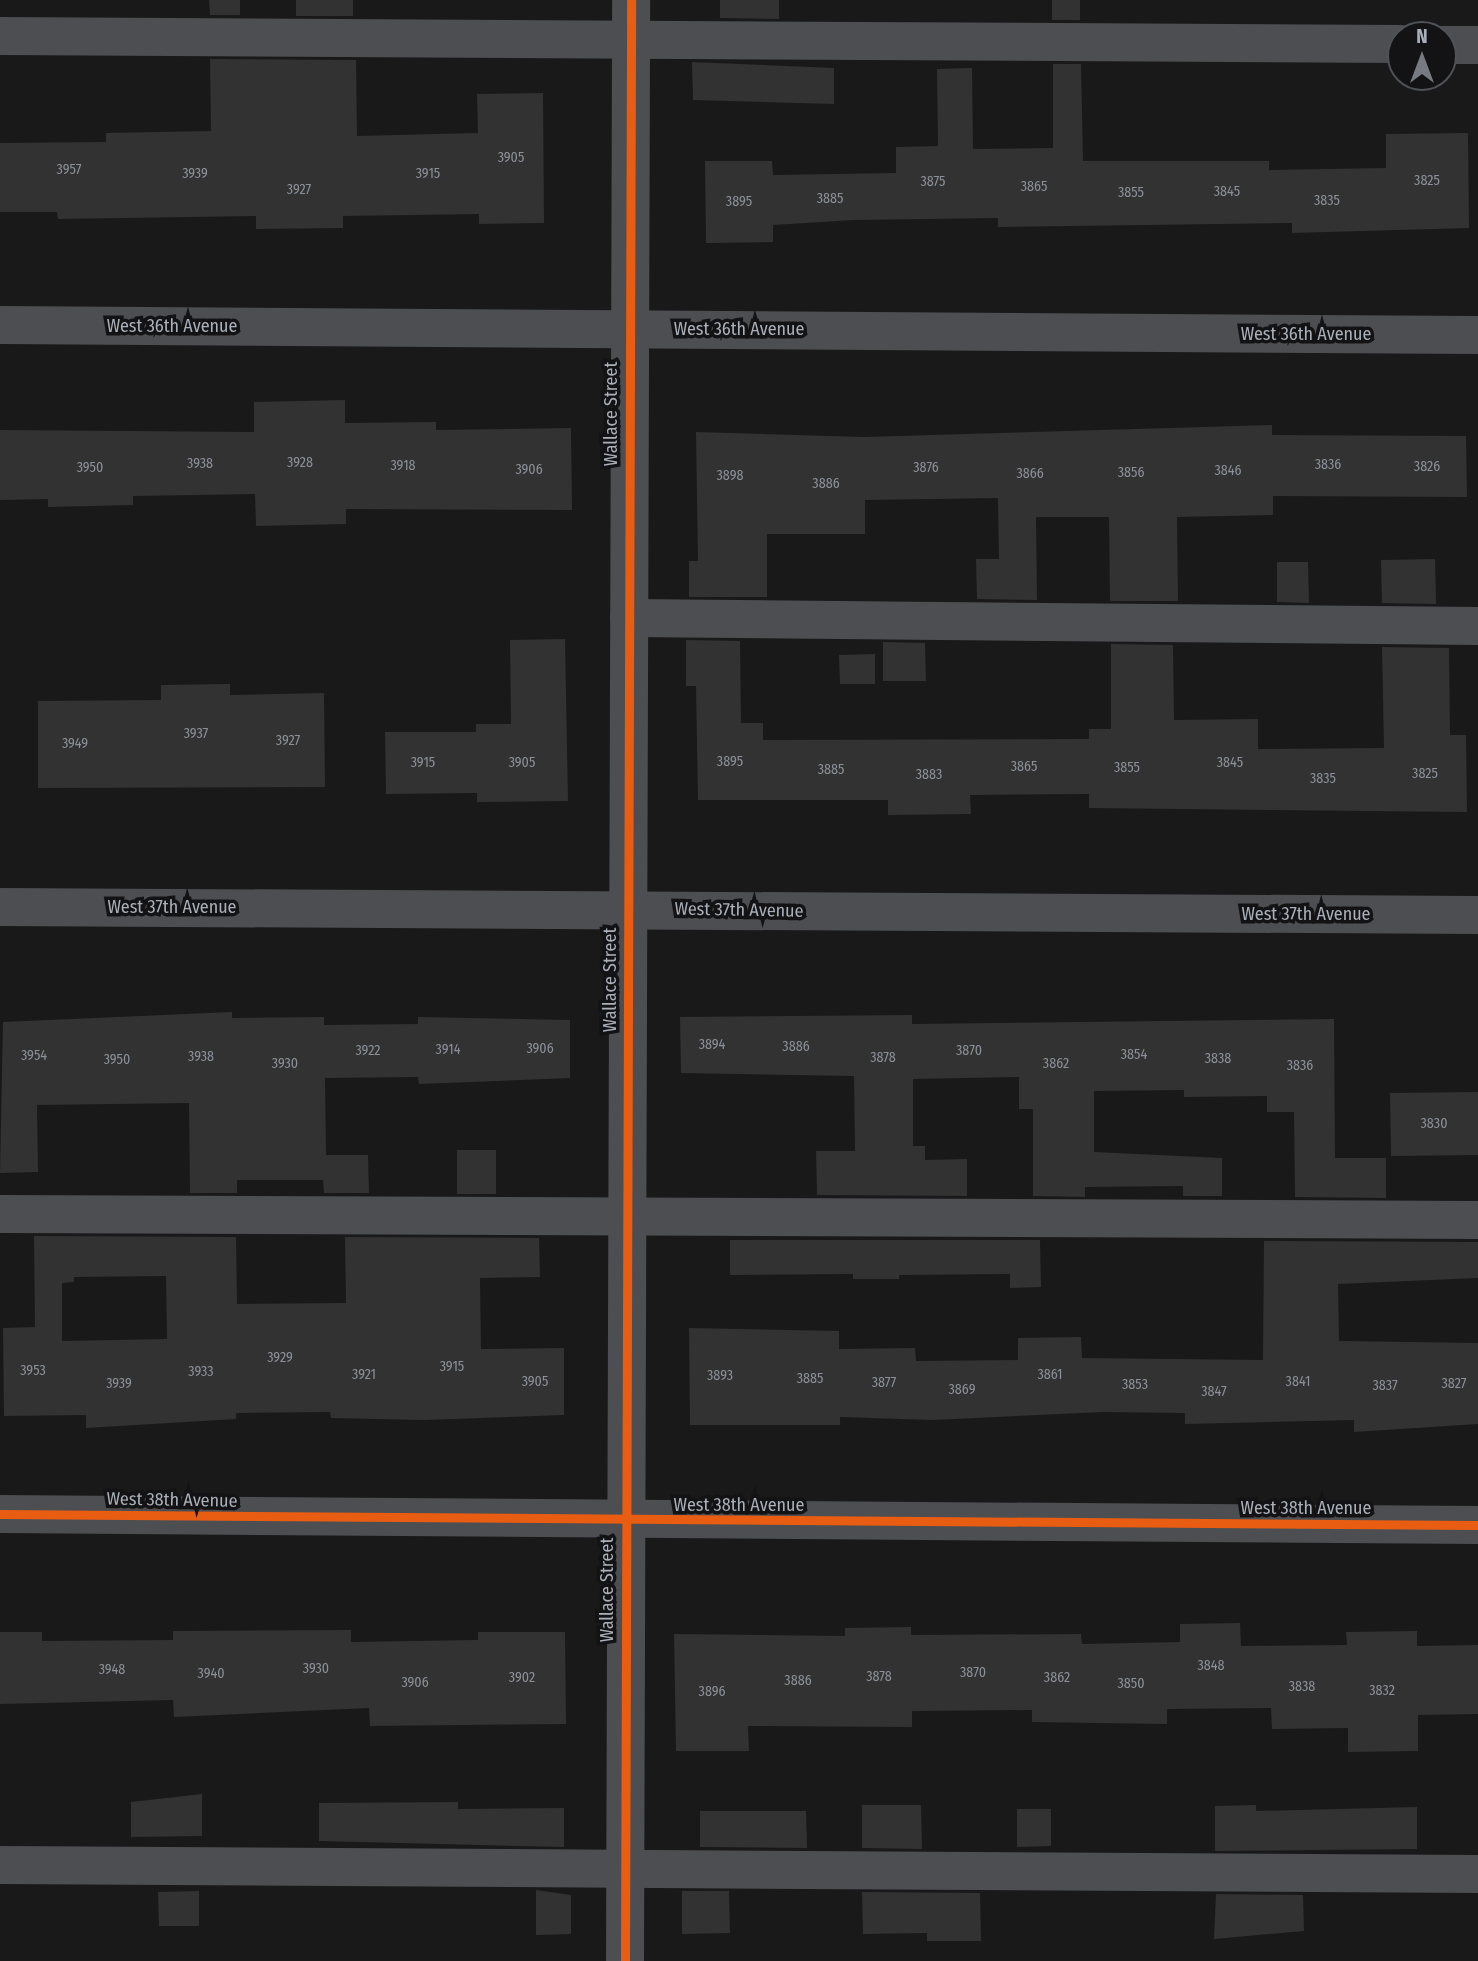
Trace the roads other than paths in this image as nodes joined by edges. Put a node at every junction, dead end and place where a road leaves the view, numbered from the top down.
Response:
1 (631, 0) edge
2 (0, 36) edge
3 (631, 41) junction
4 (1387, 44) edge
5 (1457, 44) edge
6 (1478, 45) edge
7 (0, 325) edge
8 (627, 328) junction
9 (1478, 335) edge
10 (629, 618) junction
11 (1478, 626) edge
12 (0, 906) edge
13 (627, 909) junction
14 (1478, 915) edge
15 (0, 1214) edge
16 (625, 1220) junction
17 (1478, 1220) edge
18 (0, 1514) edge
19 (622, 1520) junction
20 (1478, 1525) edge
21 (0, 1865) edge
22 (625, 1869) junction
23 (1478, 1874) edge
24 (625, 1961) edge

1 - 3 street, Wallace Street
2 - 3 street
3 - 4 street
3 - 8 street, Wallace Street
5 - 6 street
7 - 8 street, West 36th Avenue
8 - 9 street, West 36th Avenue
8 - 10 street, Wallace Street
10 - 11 street
10 - 13 street, Wallace Street
12 - 13 street, West 37th Avenue
13 - 14 street, West 37th Avenue
13 - 16 street, Wallace Street
15 - 16 street
16 - 17 street
16 - 19 street, Wallace Street
18 - 19 street, West 38th Avenue
19 - 20 street, West 38th Avenue
19 - 22 street, Wallace Street
21 - 22 street
22 - 23 street
22 - 24 street, Wallace Street

